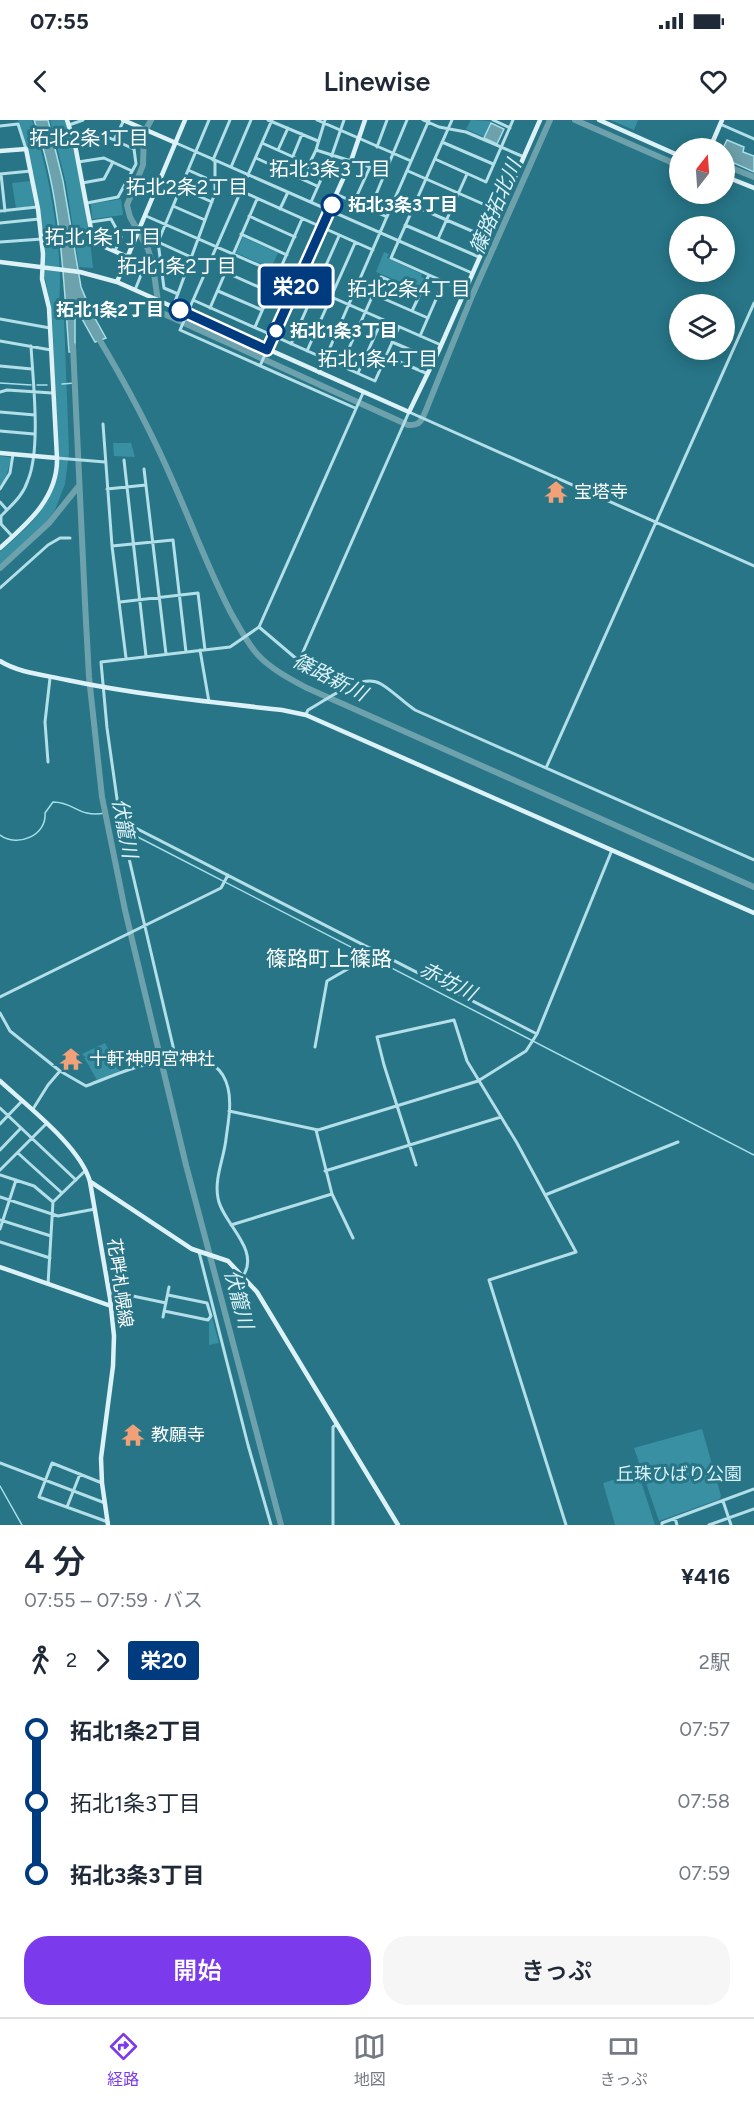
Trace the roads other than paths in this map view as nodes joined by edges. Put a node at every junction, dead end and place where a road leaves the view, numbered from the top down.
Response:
1 (83, 120) edge
2 (123, 120) edge
3 (185, 120) edge
4 (209, 120) edge
5 (230, 120) edge
6 (251, 120) edge
7 (271, 120) edge
8 (317, 120) edge
9 (344, 120) edge
10 (365, 120) edge
11 (387, 120) edge
12 (407, 120) edge
13 (423, 120) edge
14 (452, 120) edge
15 (493, 120) edge
16 (513, 120) edge
17 (540, 120) edge
18 (599, 120) edge
19 (429, 121) edge
20 (325, 122) edge
21 (721, 122) edge
22 (68, 123) edge
23 (0, 126) edge
24 (288, 128) junction
25 (448, 128) junction
26 (510, 128) junction
27 (341, 130) junction
28 (302, 134) junction
29 (359, 138) junction
30 (714, 138) edge
31 (754, 139) edge
32 (114, 140) junction
33 (318, 141) junction
34 (442, 142) junction
35 (176, 143) junction
36 (262, 143) junction
37 (75, 145) junction
38 (377, 147) junction
39 (501, 147) junction
40 (26, 149) junction
41 (278, 150) junction
42 (316, 150) junction
43 (669, 151) edge
44 (0, 152) edge
45 (196, 152) junction
46 (393, 153) junction
47 (332, 155) junction
48 (293, 156) junction
49 (524, 157) junction
50 (256, 158) junction
51 (435, 159) junction
52 (214, 160) junction
53 (351, 161) junction
54 (78, 162) junction
55 (113, 162) junction
56 (412, 162) junction
57 (309, 164) junction
58 (493, 165) junction
59 (231, 167) junction
60 (188, 170) junction
61 (31, 171) junction
62 (132, 171) junction
63 (408, 171) junction
64 (0, 174) edge
65 (467, 174) junction
66 (249, 175) junction
67 (160, 179) junction
68 (302, 179) junction
69 (426, 179) junction
70 (735, 180) edge
71 (215, 182) junction
72 (82, 183) junction
73 (318, 186) junction
74 (180, 188) junction
75 (754, 188) edge
76 (242, 191) junction
77 (288, 192) junction
78 (459, 193) junction
79 (336, 194) junction
80 (257, 198) junction
81 (396, 198) junction
82 (212, 202) junction
83 (311, 202) junction
84 (354, 202) junction
85 (85, 203) junction
86 (173, 206) junction
87 (414, 206) junction
88 (38, 207) junction
89 (280, 209) junction
90 (370, 210) junction
91 (0, 211) edge
92 (5, 211) junction
93 (329, 211) junction
94 (500, 212) junction
95 (145, 215) junction
96 (249, 216) junction
97 (387, 217) junction
98 (39, 219) junction
99 (303, 219) junction
100 (205, 220) junction
101 (447, 220) junction
102 (0, 223) edge
103 (89, 223) junction
104 (165, 224) junction
105 (405, 225) junction
106 (322, 227) junction
107 (381, 233) junction
108 (241, 234) junction
109 (340, 235) junction
110 (295, 237) junction
111 (198, 238) junction
112 (488, 238) junction
113 (42, 239) junction
114 (438, 239) junction
115 (398, 241) junction
116 (0, 242) edge
117 (158, 242) junction
118 (356, 242) junction
119 (217, 247) junction
120 (373, 250) junction
121 (114, 252) junction
122 (233, 254) junction
123 (287, 255) junction
124 (128, 257) junction
125 (191, 257) junction
126 (479, 257) junction
127 (0, 262) edge
128 (160, 265) junction
129 (43, 268) junction
130 (225, 272) junction
131 (472, 273) junction
132 (279, 274) junction
133 (429, 274) junction
134 (184, 275) junction
135 (444, 281) junction
136 (117, 282) junction
137 (298, 282) junction
138 (135, 290) junction
139 (316, 290) junction
140 (218, 291) junction
141 (465, 291) junction
142 (270, 292) junction
143 (178, 294) junction
144 (373, 294) junction
145 (420, 294) junction
146 (331, 297) junction
147 (193, 300) junction
148 (754, 303) edge
149 (349, 305) junction
150 (173, 307) junction
151 (210, 308) junction
152 (262, 310) junction
153 (411, 311) junction
154 (365, 312) junction
155 (187, 314) junction
156 (428, 318) junction
157 (0, 319) edge
158 (382, 320) junction
159 (255, 327) junction
160 (399, 327) junction
161 (50, 328) junction
162 (273, 336) junction
163 (420, 336) junction
164 (0, 341) edge
165 (392, 342) junction
166 (291, 344) junction
167 (441, 345) junction
168 (32, 346) junction
169 (51, 350) junction
170 (267, 350) junction
171 (307, 351) junction
172 (386, 356) junction
173 (325, 359) junction
174 (434, 360) junction
175 (260, 365) junction
176 (0, 366) edge
177 (341, 366) junction
178 (33, 369) junction
179 (319, 373) junction
180 (358, 373) junction
181 (428, 374) junction
182 (0, 392) edge
183 (34, 392) junction
184 (52, 393) junction
185 (362, 395) junction
186 (356, 407) junction
187 (0, 412) edge
188 (409, 412) junction
189 (35, 415) junction
190 (103, 424) dead end
191 (0, 432) edge
192 (34, 434) junction
193 (0, 453) edge
194 (13, 454) junction
195 (33, 456) junction
196 (57, 458) junction
197 (124, 460) dead end
198 (105, 462) junction
199 (144, 469) dead end
200 (146, 485) junction
201 (127, 487) junction
202 (0, 489) edge
203 (107, 489) junction
204 (0, 502) edge
205 (7, 510) junction
206 (657, 523) junction
207 (12, 536) junction
208 (70, 538) dead end
209 (152, 542) junction
210 (133, 544) junction
211 (112, 546) junction
212 (0, 548) edge
213 (754, 566) edge
214 (0, 588) edge
215 (179, 595) junction
216 (159, 598) junction
217 (139, 600) junction
218 (119, 602) junction
219 (257, 628) junction
220 (200, 650) junction
221 (205, 650) junction
222 (186, 652) junction
223 (166, 654) junction
224 (146, 656) junction
225 (126, 658) junction
226 (0, 661) edge
227 (299, 661) junction
228 (51, 676) junction
229 (349, 687) junction
230 (102, 688) junction
231 (209, 702) junction
232 (306, 716) junction
233 (48, 762) dead end
234 (546, 768) junction
235 (120, 820) junction
236 (612, 850) junction
237 (754, 860) edge
238 (226, 879) junction
239 (754, 912) edge
240 (142, 927) junction
241 (370, 950) junction
242 (0, 997) edge
243 (0, 1013) edge
244 (537, 1035) junction
245 (315, 1047) dead end
246 (174, 1059) junction
247 (60, 1071) junction
248 (0, 1081) edge
249 (478, 1081) junction
250 (22, 1101) junction
251 (397, 1105) junction
252 (0, 1108) edge
253 (32, 1111) junction
254 (229, 1111) junction
255 (8, 1116) junction
256 (501, 1118) junction
257 (0, 1124) edge
258 (46, 1124) junction
259 (21, 1128) junction
260 (316, 1130) junction
261 (33, 1138) junction
262 (678, 1142) dead end
263 (409, 1146) junction
264 (0, 1150) edge
265 (19, 1153) junction
266 (416, 1165) dead end
267 (0, 1170) edge
268 (86, 1170) junction
269 (325, 1171) junction
270 (0, 1175) edge
271 (16, 1180) junction
272 (76, 1180) junction
273 (90, 1182) junction
274 (62, 1193) junction
275 (332, 1194) junction
276 (545, 1195) junction
277 (0, 1197) edge
278 (10, 1200) junction
279 (53, 1202) junction
280 (95, 1209) junction
281 (52, 1214) junction
282 (1, 1220) edge
283 (231, 1225) junction
284 (0, 1229) edge
285 (51, 1236) junction
286 (353, 1238) dead end
287 (0, 1242) edge
288 (200, 1252) junction
289 (50, 1258) junction
290 (0, 1267) edge
291 (245, 1278) junction
292 (48, 1284) junction
293 (169, 1287) dead end
294 (109, 1291) junction
295 (168, 1295) junction
296 (166, 1302) junction
297 (237, 1305) dead end
298 (111, 1306) junction
299 (164, 1311) junction
300 (163, 1317) dead end
301 (337, 1424) junction
302 (0, 1463) edge
303 (80, 1474) junction
304 (46, 1480) junction
305 (102, 1483) junction
306 (754, 1489) edge
307 (73, 1490) junction
308 (723, 1501) junction
309 (105, 1503) junction
310 (67, 1507) junction
311 (754, 1509) edge
312 (675, 1518) junction
313 (728, 1518) junction
314 (108, 1524) edge
315 (271, 1525) edge
316 (333, 1525) edge
317 (398, 1525) edge
318 (566, 1525) edge
319 (662, 1525) edge
320 (677, 1525) edge
321 (709, 1525) edge
322 (731, 1525) edge

1 - 22 street
2 - 32 street
2 - 35 street
3 - 35 street
4 - 45 street
5 - 52 street
6 - 59 street
7 - 24 street
7 - 36 street
8 - 20 street
9 - 27 street
10 - 29 street
11 - 38 street
12 - 46 street
13 - 19 street
14 - 25 street
15 - 26 street
16 - 26 street
17 - 49 street
18 - 43 street
19 - 25 street
19 - 56 street
20 - 27 street
20 - 33 street
21 - 30 street
21 - 31 street
22 - 37 street
23 - 40 street
24 - 28 street
24 - 41 street
25 - 34 street
25 - 39 street
26 - 39 street
27 - 29 street
27 - 47 street
28 - 33 street
28 - 48 street
29 - 38 street
29 - 53 street
32 - 37 street
32 - 62 street
33 - 42 street
34 - 51 street
34 - 58 street
35 - 45 street
35 - 67 street
36 - 41 street
36 - 50 street
37 - 54 street
38 - 46 street
39 - 49 street
39 - 58 street
40 - 44 street
40 - 61 street
41 - 48 street
42 - 47 street
42 - 57 street
45 - 52 street
45 - 60 street
46 - 56 street
46 - 90 street
47 - 53 street
47 - 73 street
48 - 57 street
49 - 94 street
50 - 66 street
50 - 68 street
51 - 65 street
51 - 69 street
52 - 59 street
52 - 71 street
53 - 79 street
53 - 84 street
54 - 55 street
54 - 72 street
55 - 62 street
55 - 72 street
56 - 63 street
57 - 68 street
58 - 65 street
59 - 66 street
60 - 71 street
60 - 74 street
61 - 64 street
61 - 88 street
62 - 85 street
63 - 69 street
63 - 81 street
64 - 92 street
65 - 78 street
66 - 76 street
66 - 77 street
67 - 74 street
67 - 95 street
68 - 73 street
69 - 78 street
69 - 87 street
70 - 75 street
71 - 82 street
72 - 85 street
73 - 83 street
74 - 82 street
74 - 86 street
76 - 80 street
76 - 119 street
77 - 83 street
77 - 89 street
78 - 94 street
78 - 101 street
79 - 84 street
79 - 93 street
80 - 89 street
80 - 96 street
81 - 87 street
81 - 97 street
82 - 100 street
83 - 93 street
84 - 90 street
85 - 103 street
86 - 100 street
86 - 104 street
87 - 101 street
87 - 105 street
88 - 92 street
88 - 98 street
89 - 99 street
90 - 97 street
91 - 92 street
93 - 106 street
93 - 107 street
94 - 112 street
95 - 104 street
95 - 124 street
96 - 108 street
96 - 110 street
97 - 107 street
98 - 102 street
98 - 113 street
99 - 106 street
99 - 110 street
100 - 111 street
101 - 112 street
101 - 114 street
103 - 121 street
103 - 121 street
104 - 111 street
104 - 117 street
105 - 114 street
105 - 115 street
106 - 109 street
106 - 137 street
107 - 115 street
107 - 120 street
108 - 122 street
108 - 123 street
109 - 118 street
109 - 139 street
110 - 123 street
111 - 119 street
111 - 125 street
112 - 126 street
113 - 116 street
113 - 129 street
114 - 126 street
115 - 131 street
115 - 133 street
117 - 125 street
117 - 128 street
118 - 120 street
118 - 146 street
119 - 122 street
119 - 147 street
120 - 149 street
121 - 124 street
122 - 130 street
122 - 132 street
123 - 132 street
124 - 136 street
124 - 138 street
125 - 134 street
126 - 131 street
127 - 129 street
128 - 134 street
128 - 143 street
129 - 136 street
129 - 161 street
130 - 140 street
130 - 142 street
131 - 141 street
132 - 137 street
132 - 142 street
133 - 135 street
133 - 145 street
134 - 143 street
135 - 141 street
135 - 156 street
136 - 138 street
137 - 139 street
137 - 162 street
138 - 150 street
139 - 146 street
139 - 166 street
140 - 151 street
140 - 152 street
141 - 167 street
142 - 152 street
143 - 150 street
144 - 145 street
144 - 153 street
144 - 154 street
145 - 153 street
146 - 149 street
146 - 171 street
147 - 151 street
147 - 155 street
148 - 206 street
149 - 154 street
149 - 173 street
150 - 155 street
151 - 159 street
152 - 159 street
153 - 156 street
154 - 158 street
154 - 177 street
155 - 170 street
155 - 175 street
156 - 163 street
157 - 161 street
158 - 160 street
158 - 180 street
159 - 162 street
160 - 163 street
160 - 165 street
161 - 169 street
162 - 166 street
162 - 170 street
163 - 167 street
164 - 168 street
165 - 172 street
165 - 174 street
166 - 171 street
167 - 174 street
168 - 169 street
168 - 178 street
169 - 184 street
170 - 175 street
170 - 179 street
171 - 173 street
172 - 180 street
172 - 181 street
173 - 177 street
173 - 179 street
174 - 181 street
175 - 186 street
176 - 178 street
177 - 180 street
178 - 183 street
179 - 185 street
181 - 188 street
182 - 183 street
183 - 184 street
183 - 189 street
184 - 196 street
185 - 186 street
185 - 188 street
186 - 219 street
187 - 189 street
188 - 206 street
188 - 227 street
189 - 192 street
190 - 198 street
191 - 192 street
192 - 195 street
193 - 194 street
194 - 195 street
194 - 202 street
195 - 196 street
195 - 205 street
196 - 198 street
196 - 207 street
197 - 201 street
198 - 203 street
199 - 200 street
200 - 201 street
200 - 209 street
201 - 203 street
201 - 210 street
203 - 211 street
204 - 205 street
205 - 207 street
206 - 213 street
206 - 234 street
207 - 212 street
208 - 214 street
209 - 210 street
209 - 215 street
209 - 216 street
210 - 211 street
210 - 217 street
211 - 218 street
215 - 216 street
215 - 221 street
215 - 222 street
216 - 217 street
216 - 223 street
217 - 218 street
217 - 224 street
218 - 225 street
219 - 221 street
219 - 227 street
220 - 221 street
220 - 222 street
220 - 231 street
222 - 223 street
223 - 224 street
224 - 225 street
225 - 230 street
226 - 228 street
227 - 229 street
228 - 230 street
228 - 233 street
229 - 232 street
229 - 234 street
230 - 231 street
230 - 235 street
231 - 232 street
232 - 236 street
234 - 237 street
235 - 238 street
235 - 240 street
236 - 239 street
236 - 244 street
238 - 240 street
238 - 241 street
240 - 242 street
240 - 246 street
241 - 244 street
241 - 245 street
243 - 247 street
244 - 249 street
246 - 247 street
246 - 254 street
247 - 253 street
248 - 250 street, 花畔札幌線
249 - 251 street
249 - 251 street
249 - 256 street
250 - 253 street, 花畔札幌線
250 - 255 street
251 - 260 street
251 - 263 street
252 - 255 street
253 - 258 street, 花畔札幌線
254 - 260 street
254 - 283 street
255 - 257 street
255 - 259 street
256 - 263 street
256 - 276 street
258 - 261 street
258 - 268 street, 花畔札幌線
259 - 261 street
259 - 264 street
260 - 269 street
261 - 265 street
261 - 272 street
262 - 276 street
263 - 266 street
263 - 269 street
265 - 267 street
265 - 274 street
268 - 272 street
268 - 273 street, 花畔札幌線
269 - 275 street
270 - 271 street
271 - 278 street
271 - 279 street
272 - 274 street
273 - 280 street, 花畔札幌線
273 - 288 street
274 - 279 street
275 - 283 street
275 - 286 street
276 - 318 street
277 - 278 street
278 - 281 street
278 - 282 street
279 - 281 street
280 - 281 street
280 - 294 street, 花畔札幌線
281 - 285 street
282 - 284 street
282 - 285 street
283 - 291 street
285 - 289 street
287 - 289 street
288 - 291 street
288 - 315 street
289 - 292 street
290 - 292 street
291 - 297 street
291 - 301 street
292 - 298 street
293 - 295 street
294 - 296 street
294 - 298 street, 花畔札幌線
295 - 296 street
295 - 299 street
296 - 299 street
298 - 305 street, 花畔札幌線
299 - 300 street
301 - 316 street
301 - 317 street
302 - 304 street
303 - 304 street
303 - 305 street
303 - 307 street
304 - 307 street
304 - 310 street
305 - 309 street, 花畔札幌線
306 - 308 street
307 - 309 street
307 - 310 street
308 - 312 street
308 - 313 street
309 - 314 street, 花畔札幌線
310 - 314 street
311 - 313 street
312 - 319 street
312 - 320 street
313 - 321 street
313 - 322 street

